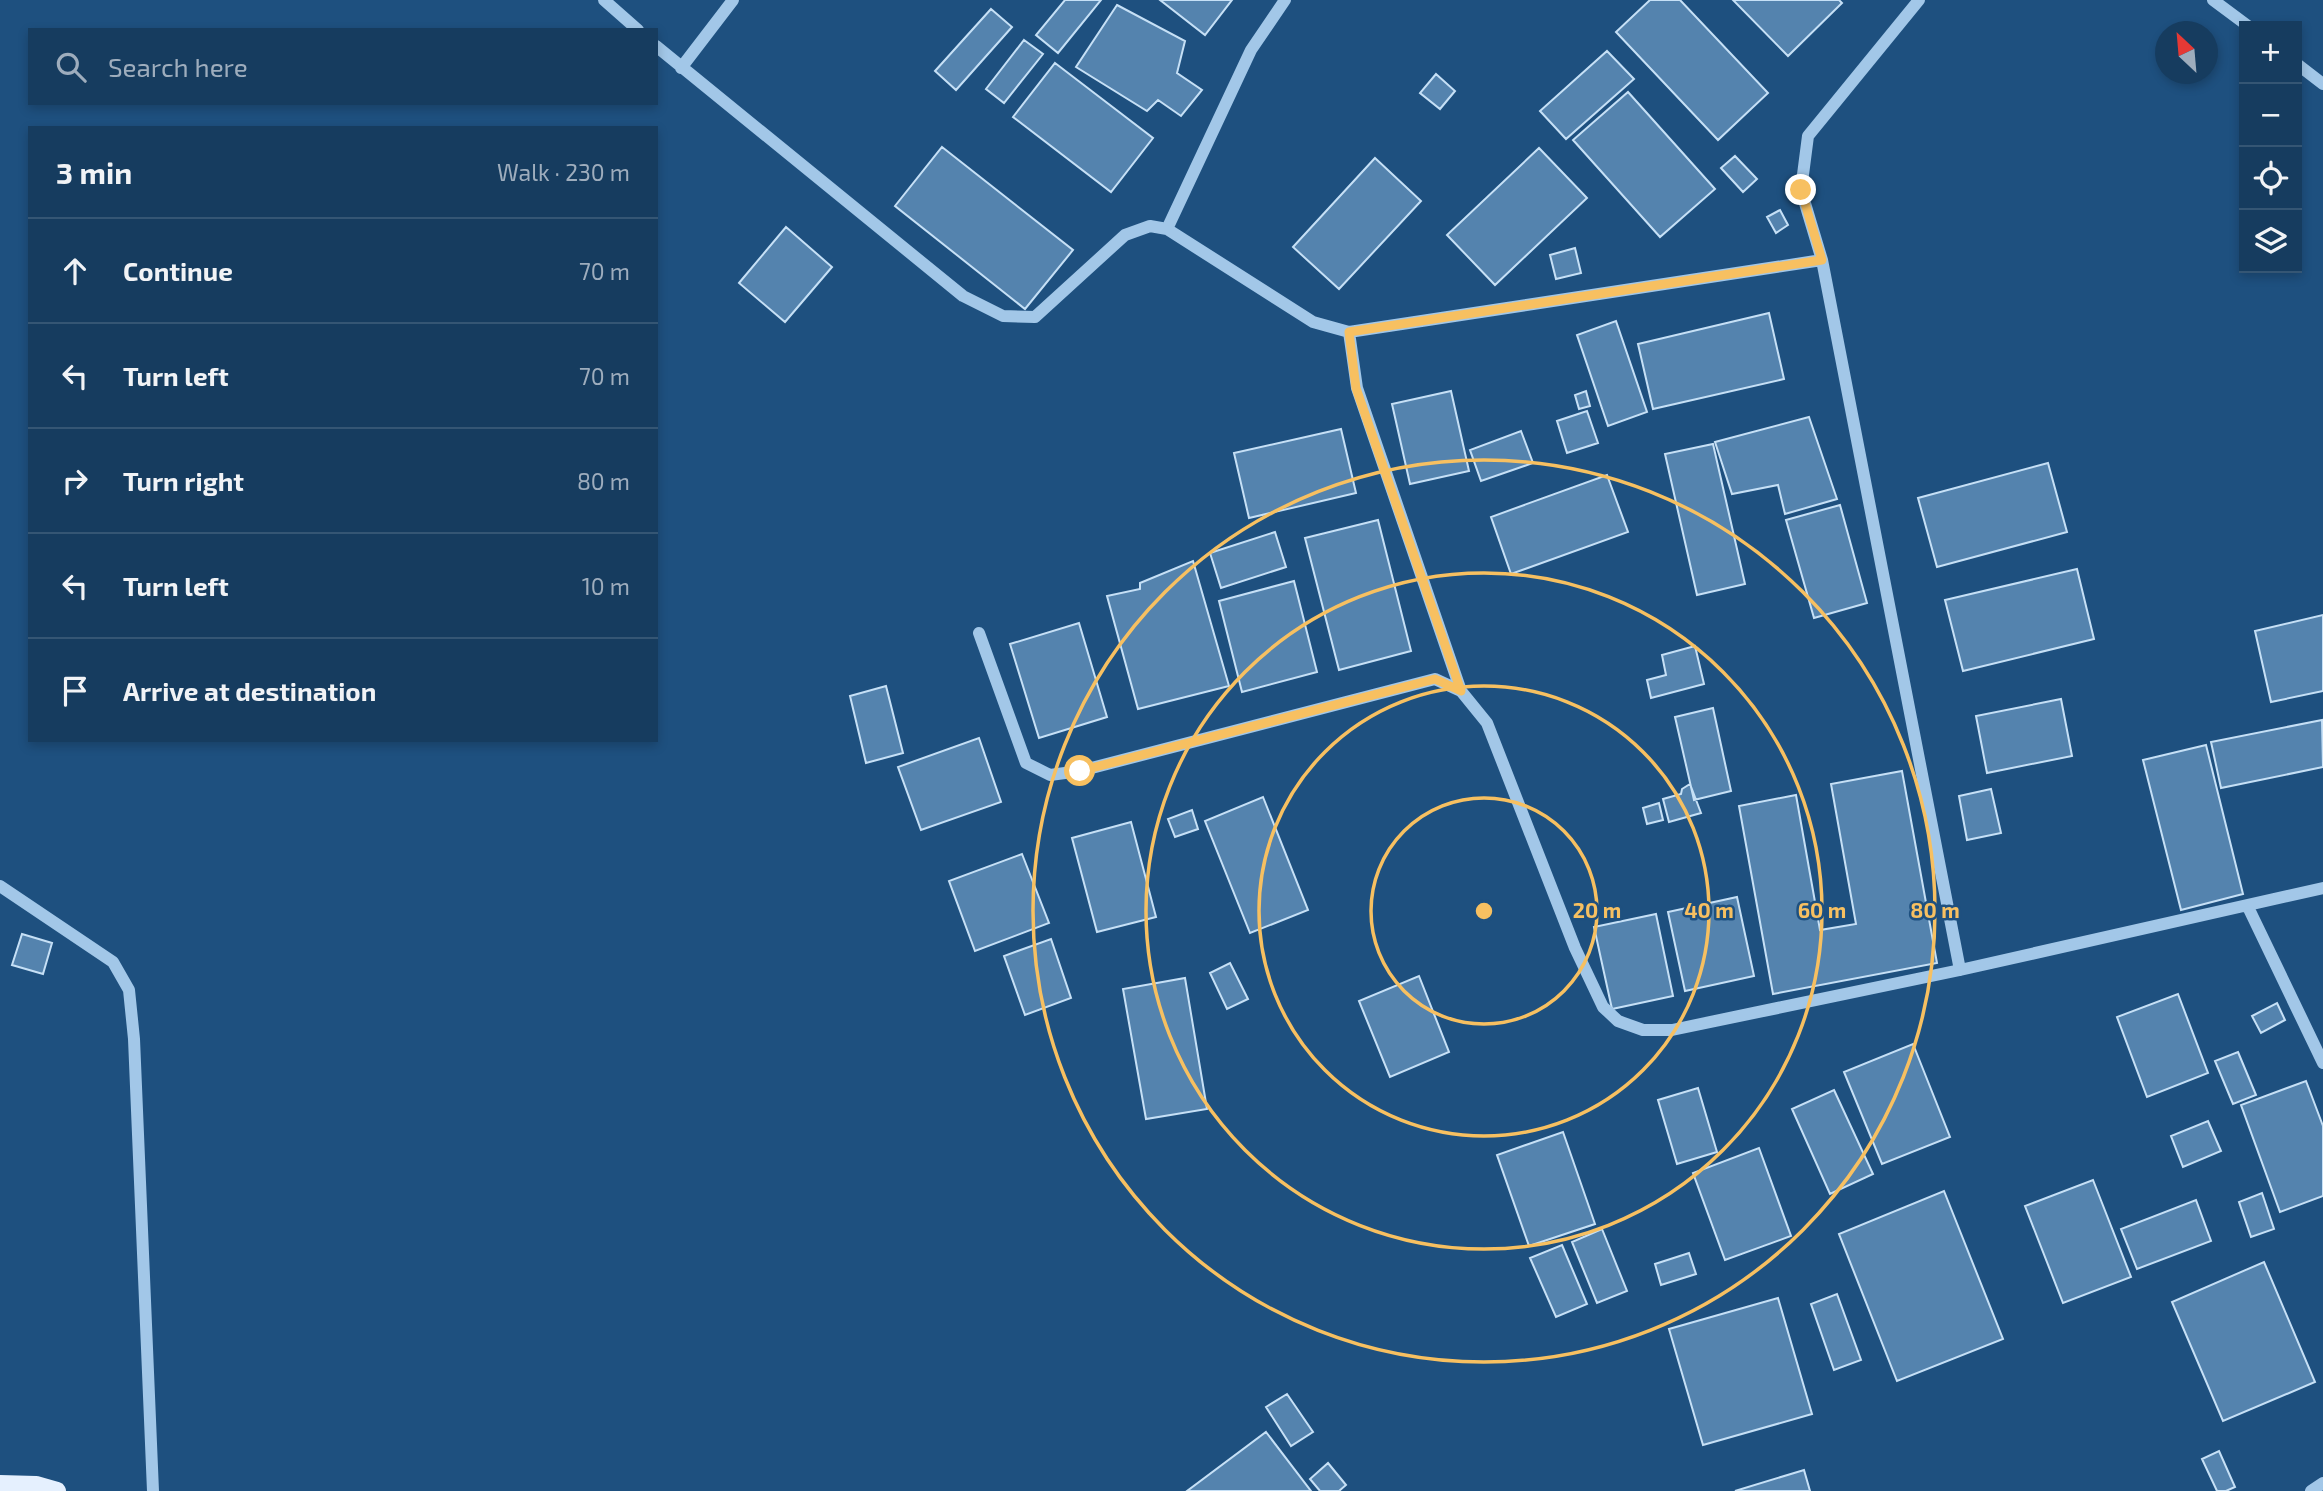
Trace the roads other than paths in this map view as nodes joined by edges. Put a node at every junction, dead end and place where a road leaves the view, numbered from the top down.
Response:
1 (604, 0) edge
2 (733, 0) edge
3 (1285, 0) edge
4 (1919, 0) edge
5 (2213, 0) edge
6 (2241, 21) edge
7 (636, 28) edge
8 (658, 48) edge
9 (681, 68) junction
10 (2302, 68) edge
11 (2323, 84) edge
12 (1167, 229) junction
13 (1822, 260) junction
14 (1349, 332) junction
15 (979, 633) dead end
16 (1461, 691) junction
17 (0, 886) edge
18 (2323, 888) edge
19 (2248, 907) junction
20 (1960, 970) junction
21 (2323, 1063) edge
22 (2323, 1483) edge
23 (0, 1484) edge
24 (57, 1491) edge
25 (153, 1491) edge
26 (2311, 1491) edge

1 - 7 street
2 - 9 street
3 - 12 street
4 - 13 street
5 - 6 street
8 - 9 street
9 - 12 street
10 - 11 street
12 - 14 street
13 - 14 street
13 - 20 street
14 - 16 street
15 - 16 street
16 - 20 street
17 - 25 street
18 - 19 street
19 - 20 street
19 - 21 street
22 - 26 street
23 - 24 main road

